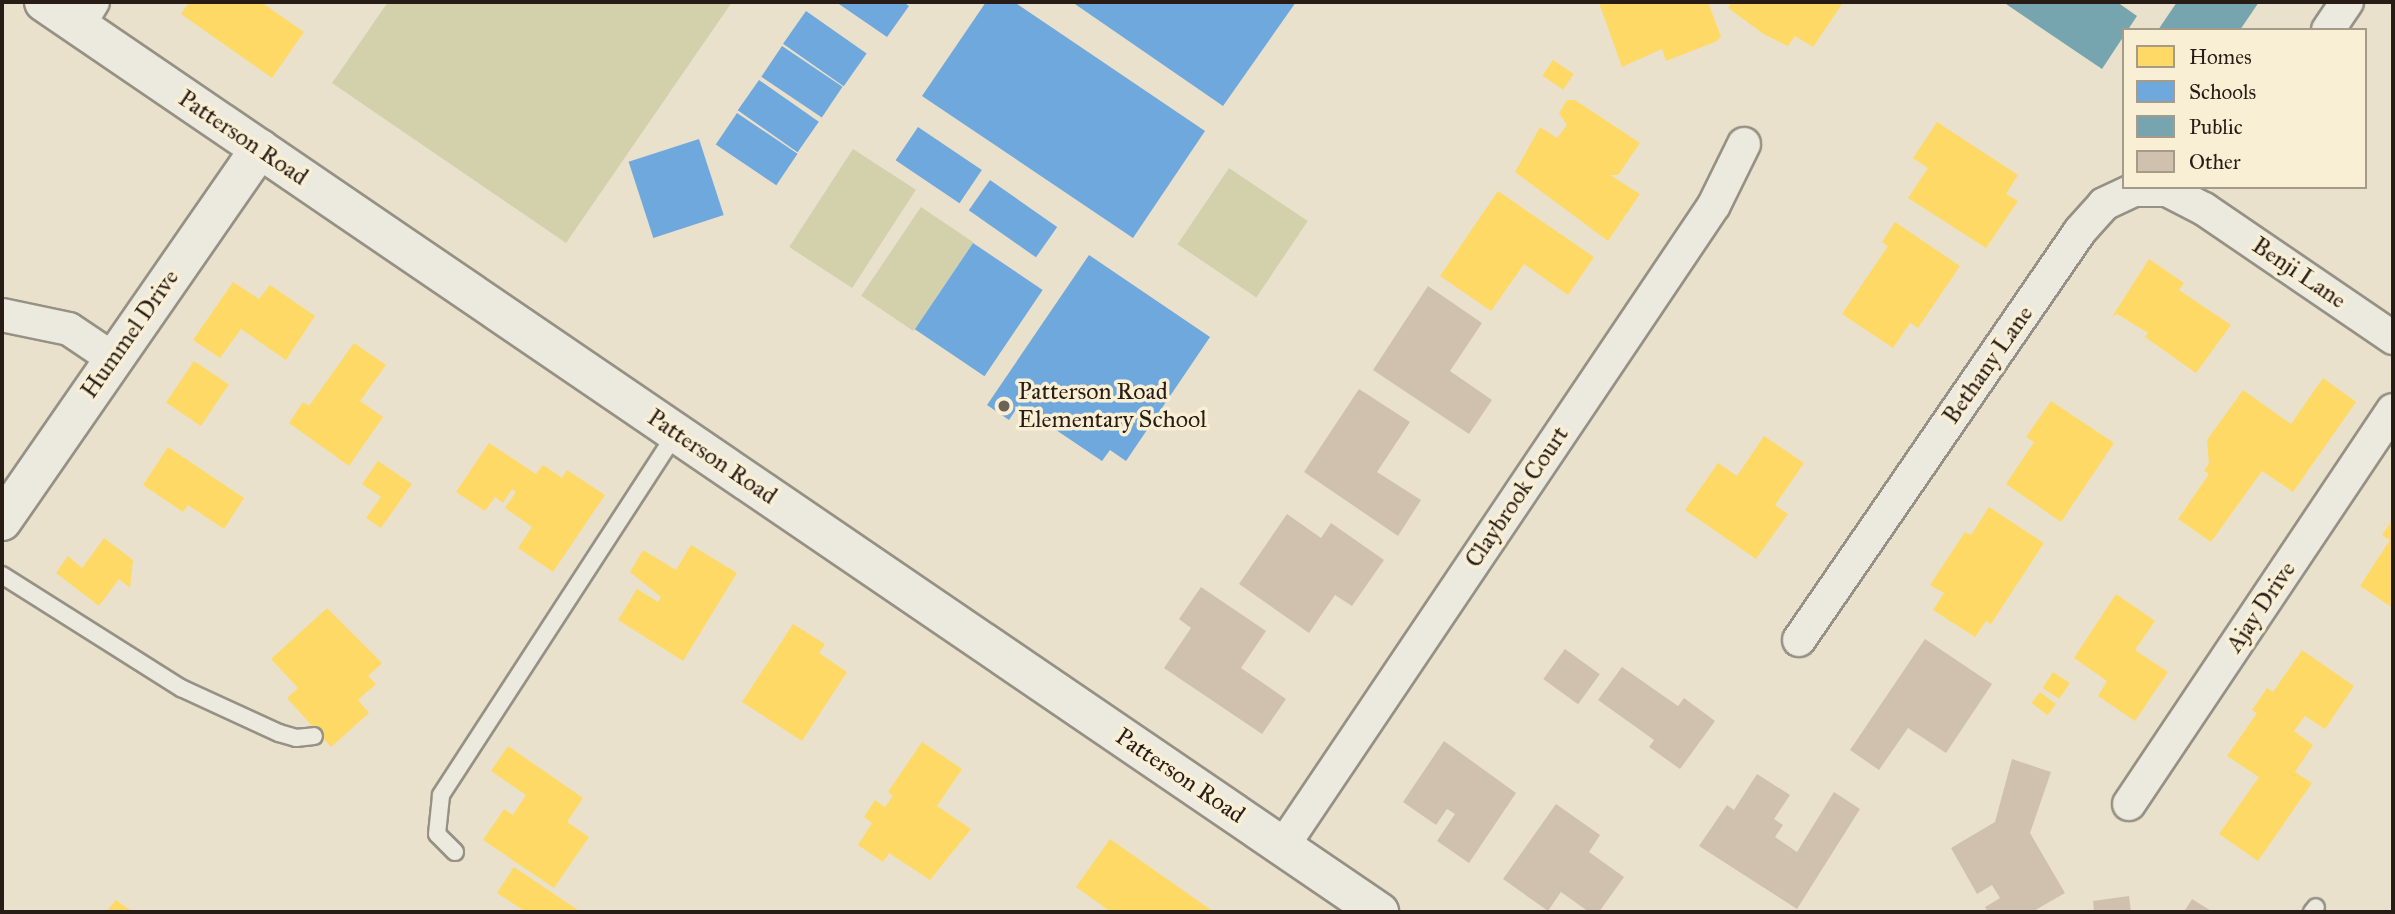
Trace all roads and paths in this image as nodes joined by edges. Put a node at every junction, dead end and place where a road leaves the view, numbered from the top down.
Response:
1 (44, 2) edge
2 (2347, 2) edge
3 (86, 13) edge
4 (2329, 28) edge
5 (1744, 144) dead end
6 (260, 149) junction
7 (2211, 198) edge
8 (2, 315) edge
9 (2393, 338) edge
10 (112, 358) junction
11 (2393, 410) edge
12 (676, 433) junction
13 (2, 521) edge
14 (2, 575) edge
15 (1799, 639) dead end
16 (314, 736) dead end
17 (2129, 804) dead end
18 (1283, 846) junction
19 (455, 852) dead end
20 (1379, 912) edge

1 - 3 street, Patterson Road
2 - 4 street
3 - 6 street, Patterson Road
5 - 18 street, Claybrook Court
6 - 10 street, Hummel Drive
6 - 12 street, Patterson Road
7 - 9 street, Benji Lane
7 - 15 street, Bethany Lane
8 - 10 street
10 - 13 street, Hummel Drive
11 - 17 street, Ajay Drive
12 - 18 street, Patterson Road
12 - 19 lane
14 - 16 lane
18 - 20 street, Patterson Road

